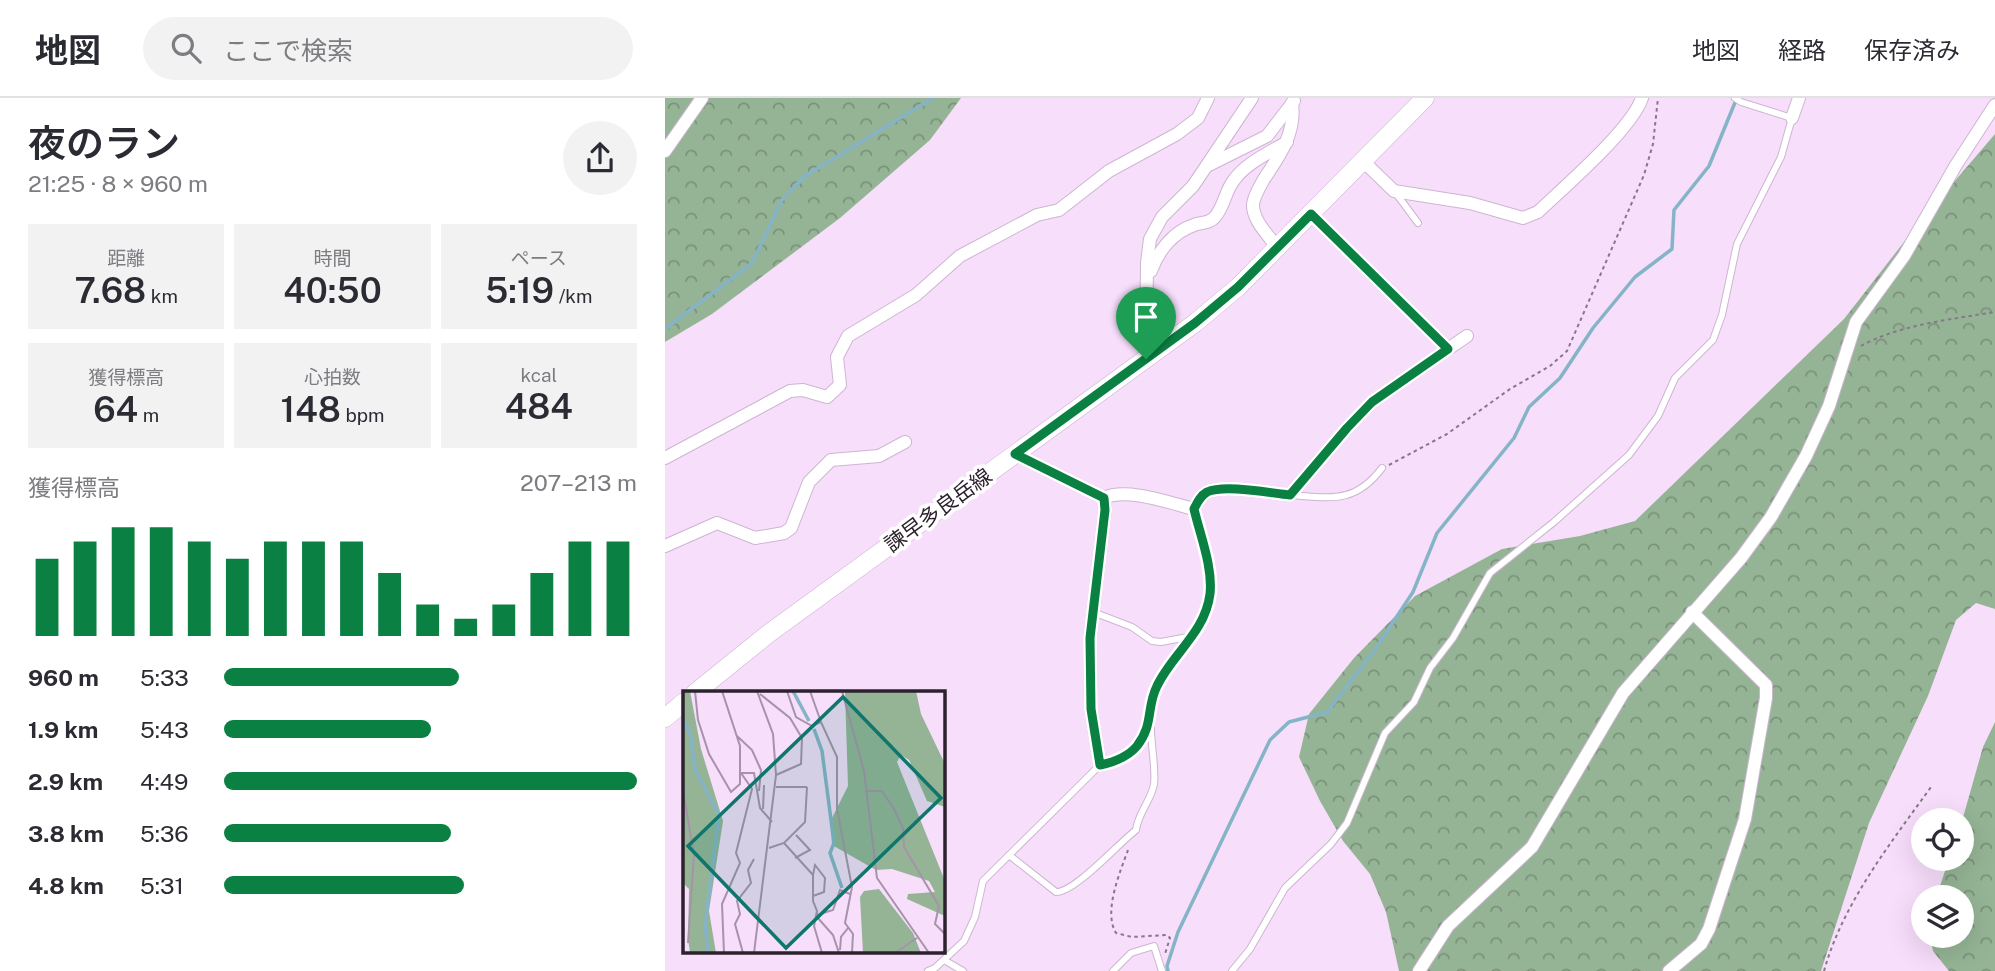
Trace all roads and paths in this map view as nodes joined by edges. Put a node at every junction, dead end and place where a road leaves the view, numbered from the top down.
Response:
1 (702, 98) edge
2 (1208, 98) edge
3 (1252, 98) edge
4 (1425, 98) edge
5 (1641, 98) edge
6 (1658, 98) edge
7 (1799, 98) edge
8 (1738, 100) edge
9 (1294, 101) edge
10 (1995, 105) edge
11 (1792, 118) junction
12 (1287, 142) junction
13 (665, 152) edge
14 (1363, 161) junction
15 (1206, 166) junction
16 (1394, 191) junction
17 (1311, 214) junction
18 (1418, 223) dead end
19 (1277, 247) junction
20 (1146, 285) junction
21 (1995, 312) edge
22 (1467, 337) dead end
23 (1448, 349) junction
24 (1845, 355) junction
25 (1146, 359) junction
26 (905, 442) dead end
27 (1015, 454) junction
28 (665, 458) edge
29 (1382, 468) joint
30 (1290, 495) junction
31 (1104, 498) junction
32 (1194, 509) junction
33 (665, 546) edge
34 (1093, 612) junction
35 (1692, 612) junction
36 (1193, 636) junction
37 (697, 691) edge
38 (683, 703) edge
39 (665, 718) edge
40 (1149, 727) junction
41 (1100, 765) junction
42 (1931, 787) dead end
43 (1009, 855) junction
44 (1123, 864) dead end
45 (944, 960) junction
46 (1161, 969) edge
47 (931, 970) edge
48 (963, 971) edge
49 (1113, 971) edge
50 (1233, 971) edge
51 (1419, 971) edge
52 (1669, 971) edge
53 (1824, 971) edge

1 - 13 street
2 - 28 street
3 - 15 street
4 - 14 main road, 諫早多良岳線
5 - 16 street
6 - 29 path
7 - 11 street
8 - 11 lane
9 - 12 street
9 - 15 street
10 - 24 street
11 - 50 lane
12 - 19 street
12 - 20 street
14 - 16 street
14 - 17 main road, 諫早多良岳線
15 - 20 street
16 - 18 lane
17 - 19 main road, 諫早多良岳線
17 - 23 street
19 - 25 main road, 諫早多良岳線
20 - 25 street
21 - 24 path
22 - 23 street
23 - 30 street
24 - 35 street
25 - 27 main road, 諫早多良岳線
26 - 33 street
27 - 31 street
27 - 37 main road, 諫早多良岳線
29 - 30 lane
30 - 32 street
31 - 32 street
31 - 34 street
32 - 36 lane
34 - 36 lane
34 - 41 street
35 - 51 street
35 - 52 street
36 - 40 path
38 - 39 main road
40 - 41 lane
40 - 43 lane
41 - 43 lane
42 - 53 path
43 - 45 lane
44 - 46 path
45 - 47 lane
45 - 48 lane
46 - 49 lane

